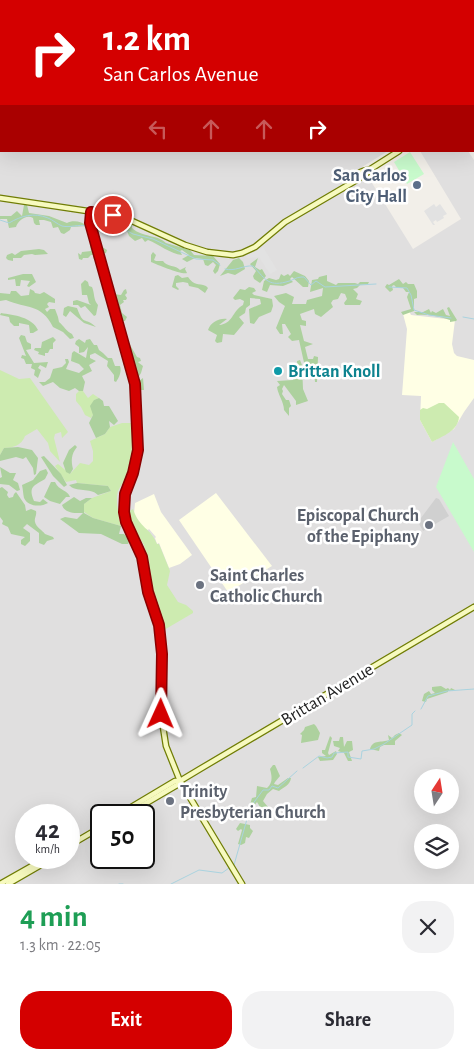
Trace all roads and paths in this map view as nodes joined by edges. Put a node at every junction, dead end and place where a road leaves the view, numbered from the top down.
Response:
1 (397, 152) edge
2 (0, 198) edge
3 (91, 212) junction
4 (474, 606) edge
5 (180, 780) junction
6 (136, 804) edge
7 (145, 804) edge
8 (27, 869) edge
9 (33, 869) edge
10 (0, 884) edge
11 (8, 884) edge
12 (242, 884) edge

1 - 3 main road
2 - 3 main road
3 - 5 main road
4 - 5 main road, Brittan Avenue
5 - 6 main road, Brittan Avenue
5 - 7 main road, Brittan Avenue
5 - 12 main road
8 - 10 main road
9 - 11 main road

